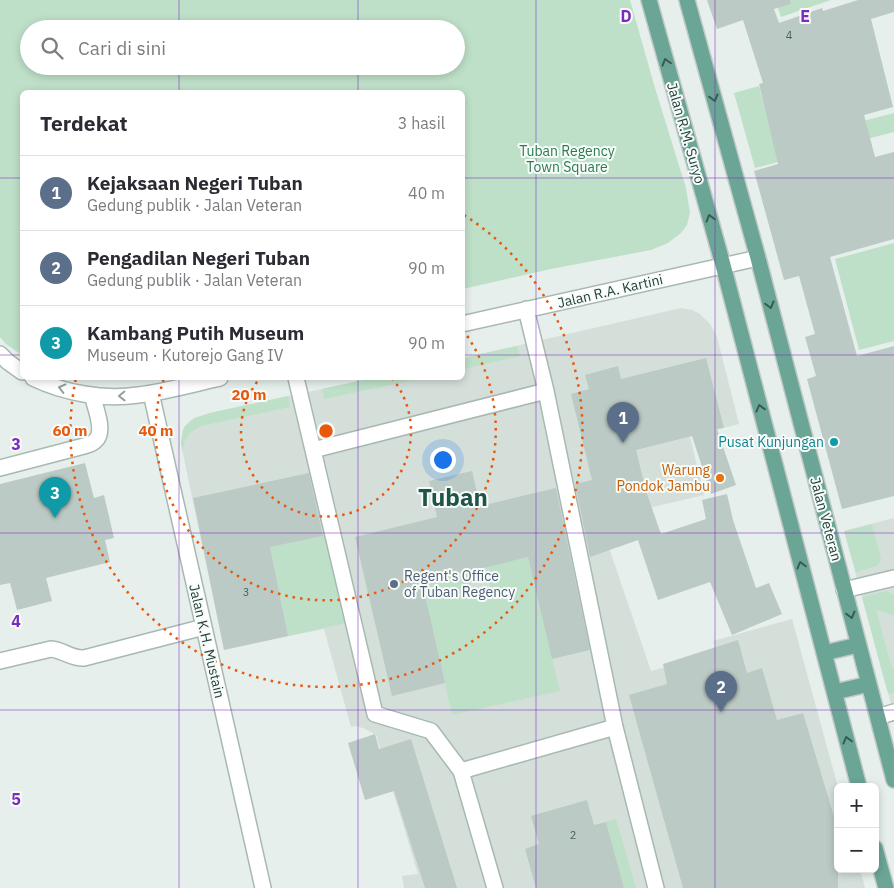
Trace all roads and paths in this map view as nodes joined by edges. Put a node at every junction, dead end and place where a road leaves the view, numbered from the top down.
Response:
1 (649, 0) edge
2 (687, 0) edge
3 (758, 258) junction
4 (723, 265) junction
5 (526, 309) junction
6 (465, 323) edge
7 (0, 354) edge
8 (20, 371) edge
9 (38, 380) edge
10 (211, 380) edge
11 (296, 380) edge
12 (546, 391) junction
13 (151, 393) junction
14 (92, 395) junction
15 (313, 450) junction
16 (0, 468) edge
17 (894, 578) edge
18 (844, 590) junction
19 (204, 626) junction
20 (858, 645) junction
21 (824, 653) junction
22 (0, 661) edge
23 (869, 684) junction
24 (834, 692) junction
25 (894, 712) edge
26 (878, 717) junction
27 (615, 727) junction
28 (460, 771) junction
29 (894, 780) edge
30 (858, 783) edge
31 (879, 863) edge
32 (263, 888) edge
33 (495, 888) edge
34 (656, 888) edge
35 (886, 888) edge

4 -> 1 main road, Jalan R.M. Suryo
2 -> 3 main road
3 - 4 street, Jalan R.A. Kartini
3 -> 18 main road, Jalan Veteran
4 - 5 street, Jalan R.A. Kartini
21 -> 4 main road
5 - 6 street, Jalan R.A. Kartini
5 - 12 street
7 - 8 street
14 -> 9 street
10 - 13 street
11 - 15 street
12 - 15 street
12 - 27 street
13 -> 14 street
13 - 19 street, Jalan K.H. Mustain
14 - 16 street
15 - 28 street
17 - 18 street
18 -> 20 main road, Jalan Veteran
19 - 22 street
19 - 32 street, Jalan K.H. Mustain
20 - 21 main road
20 - 23 main road, Jalan Veteran
21 - 24 main road
23 - 24 main road
23 - 26 main road, Jalan Veteran
30 -> 24 main road
25 - 26 street
26 - 29 main road, Jalan Veteran
27 - 28 street
27 - 34 street
28 - 33 street
31 - 35 main road

